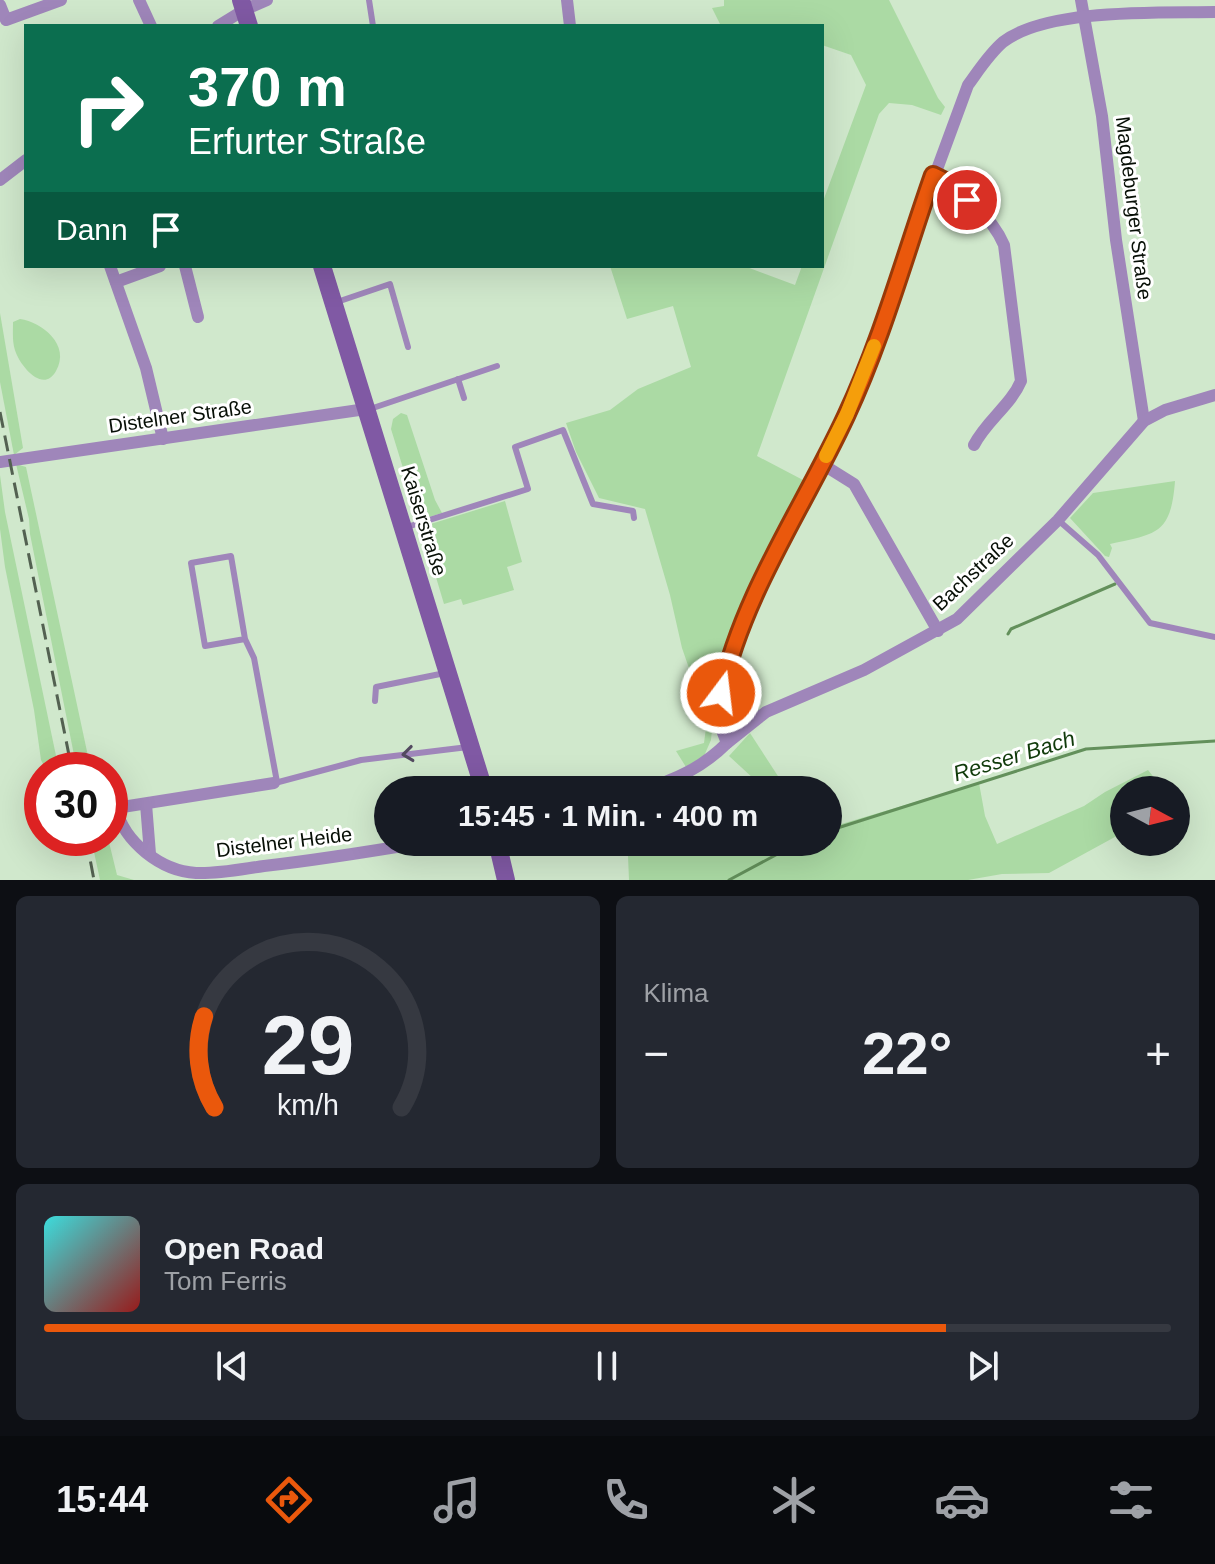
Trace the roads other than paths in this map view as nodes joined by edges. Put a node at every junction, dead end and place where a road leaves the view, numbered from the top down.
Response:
1 (18, 0) edge
2 (61, 0) edge
3 (139, 0) edge
4 (267, 0) edge
5 (369, 0) edge
6 (567, 0) edge
7 (1081, 0) edge
8 (1118, 0) edge
9 (0, 5) edge
10 (245, 12) edge
11 (1215, 12) edge
12 (23, 14) junction
13 (1119, 15) junction
14 (1086, 18) junction
15 (150, 24) edge
16 (222, 24) edge
17 (373, 24) edge
18 (570, 24) edge
19 (24, 162) edge
20 (933, 175) junction
21 (0, 180) edge
22 (111, 268) edge
23 (154, 268) edge
24 (186, 268) edge
25 (323, 268) edge
26 (116, 282) junction
27 (334, 303) junction
28 (198, 317) dead end
29 (408, 347) dead end
30 (497, 366) dead end
31 (458, 379) junction
32 (1215, 395) edge
33 (464, 398) dead end
34 (366, 409) junction
35 (1144, 421) junction
36 (163, 439) junction
37 (974, 445) dead end
38 (0, 462) edge
39 (822, 464) junction
40 (634, 518) dead end
41 (1058, 520) junction
42 (404, 528) junction
43 (938, 631) junction
44 (1215, 637) edge
45 (245, 639) junction
46 (448, 672) junction
47 (375, 701) dead end
48 (727, 743) junction
49 (472, 746) junction
50 (480, 776) edge
51 (679, 776) edge
52 (275, 783) junction
53 (146, 804) junction
54 (374, 850) edge
55 (150, 854) junction
56 (500, 856) edge
57 (506, 880) edge

1 - 12 street
2 - 12 street
3 - 15 street
4 - 10 street
5 - 17 lane
6 - 18 street
7 - 14 street, Magdeburger Straße
8 - 13 street
9 - 12 street
10 - 16 street
11 - 13 street
13 - 14 street
14 - 20 street
14 - 35 street, Magdeburger Straße
19 - 21 street
20 - 37 street
20 - 39 street
22 - 26 street
23 - 26 street
24 - 28 street
25 - 27 main road, Kaiserstraße
26 - 36 street
27 - 29 lane
27 - 34 main road, Kaiserstraße
30 - 31 lane
31 - 33 lane
31 - 34 lane
32 - 35 street, Bachstraße
34 - 36 street, Distelner Straße
34 - 42 main road, Kaiserstraße
35 - 41 street, Bachstraße
36 - 38 street, Distelner Straße
39 - 43 street
39 - 48 street
40 - 42 lane
41 - 43 street, Bachstraße
41 - 44 lane
42 - 46 main road, Kaiserstraße
43 - 48 street, Bachstraße
45 - 45 lane
45 - 52 lane
46 - 47 lane
46 - 49 main road, Kaiserstraße
48 - 51 street, Bachstraße
49 - 50 main road, Kaiserstraße
49 -> 52 lane
52 - 53 street, Distelner Heide
53 - 55 street
53 - 55 street, Distelner Heide
54 - 55 street, Distelner Heide
56 - 57 main road

